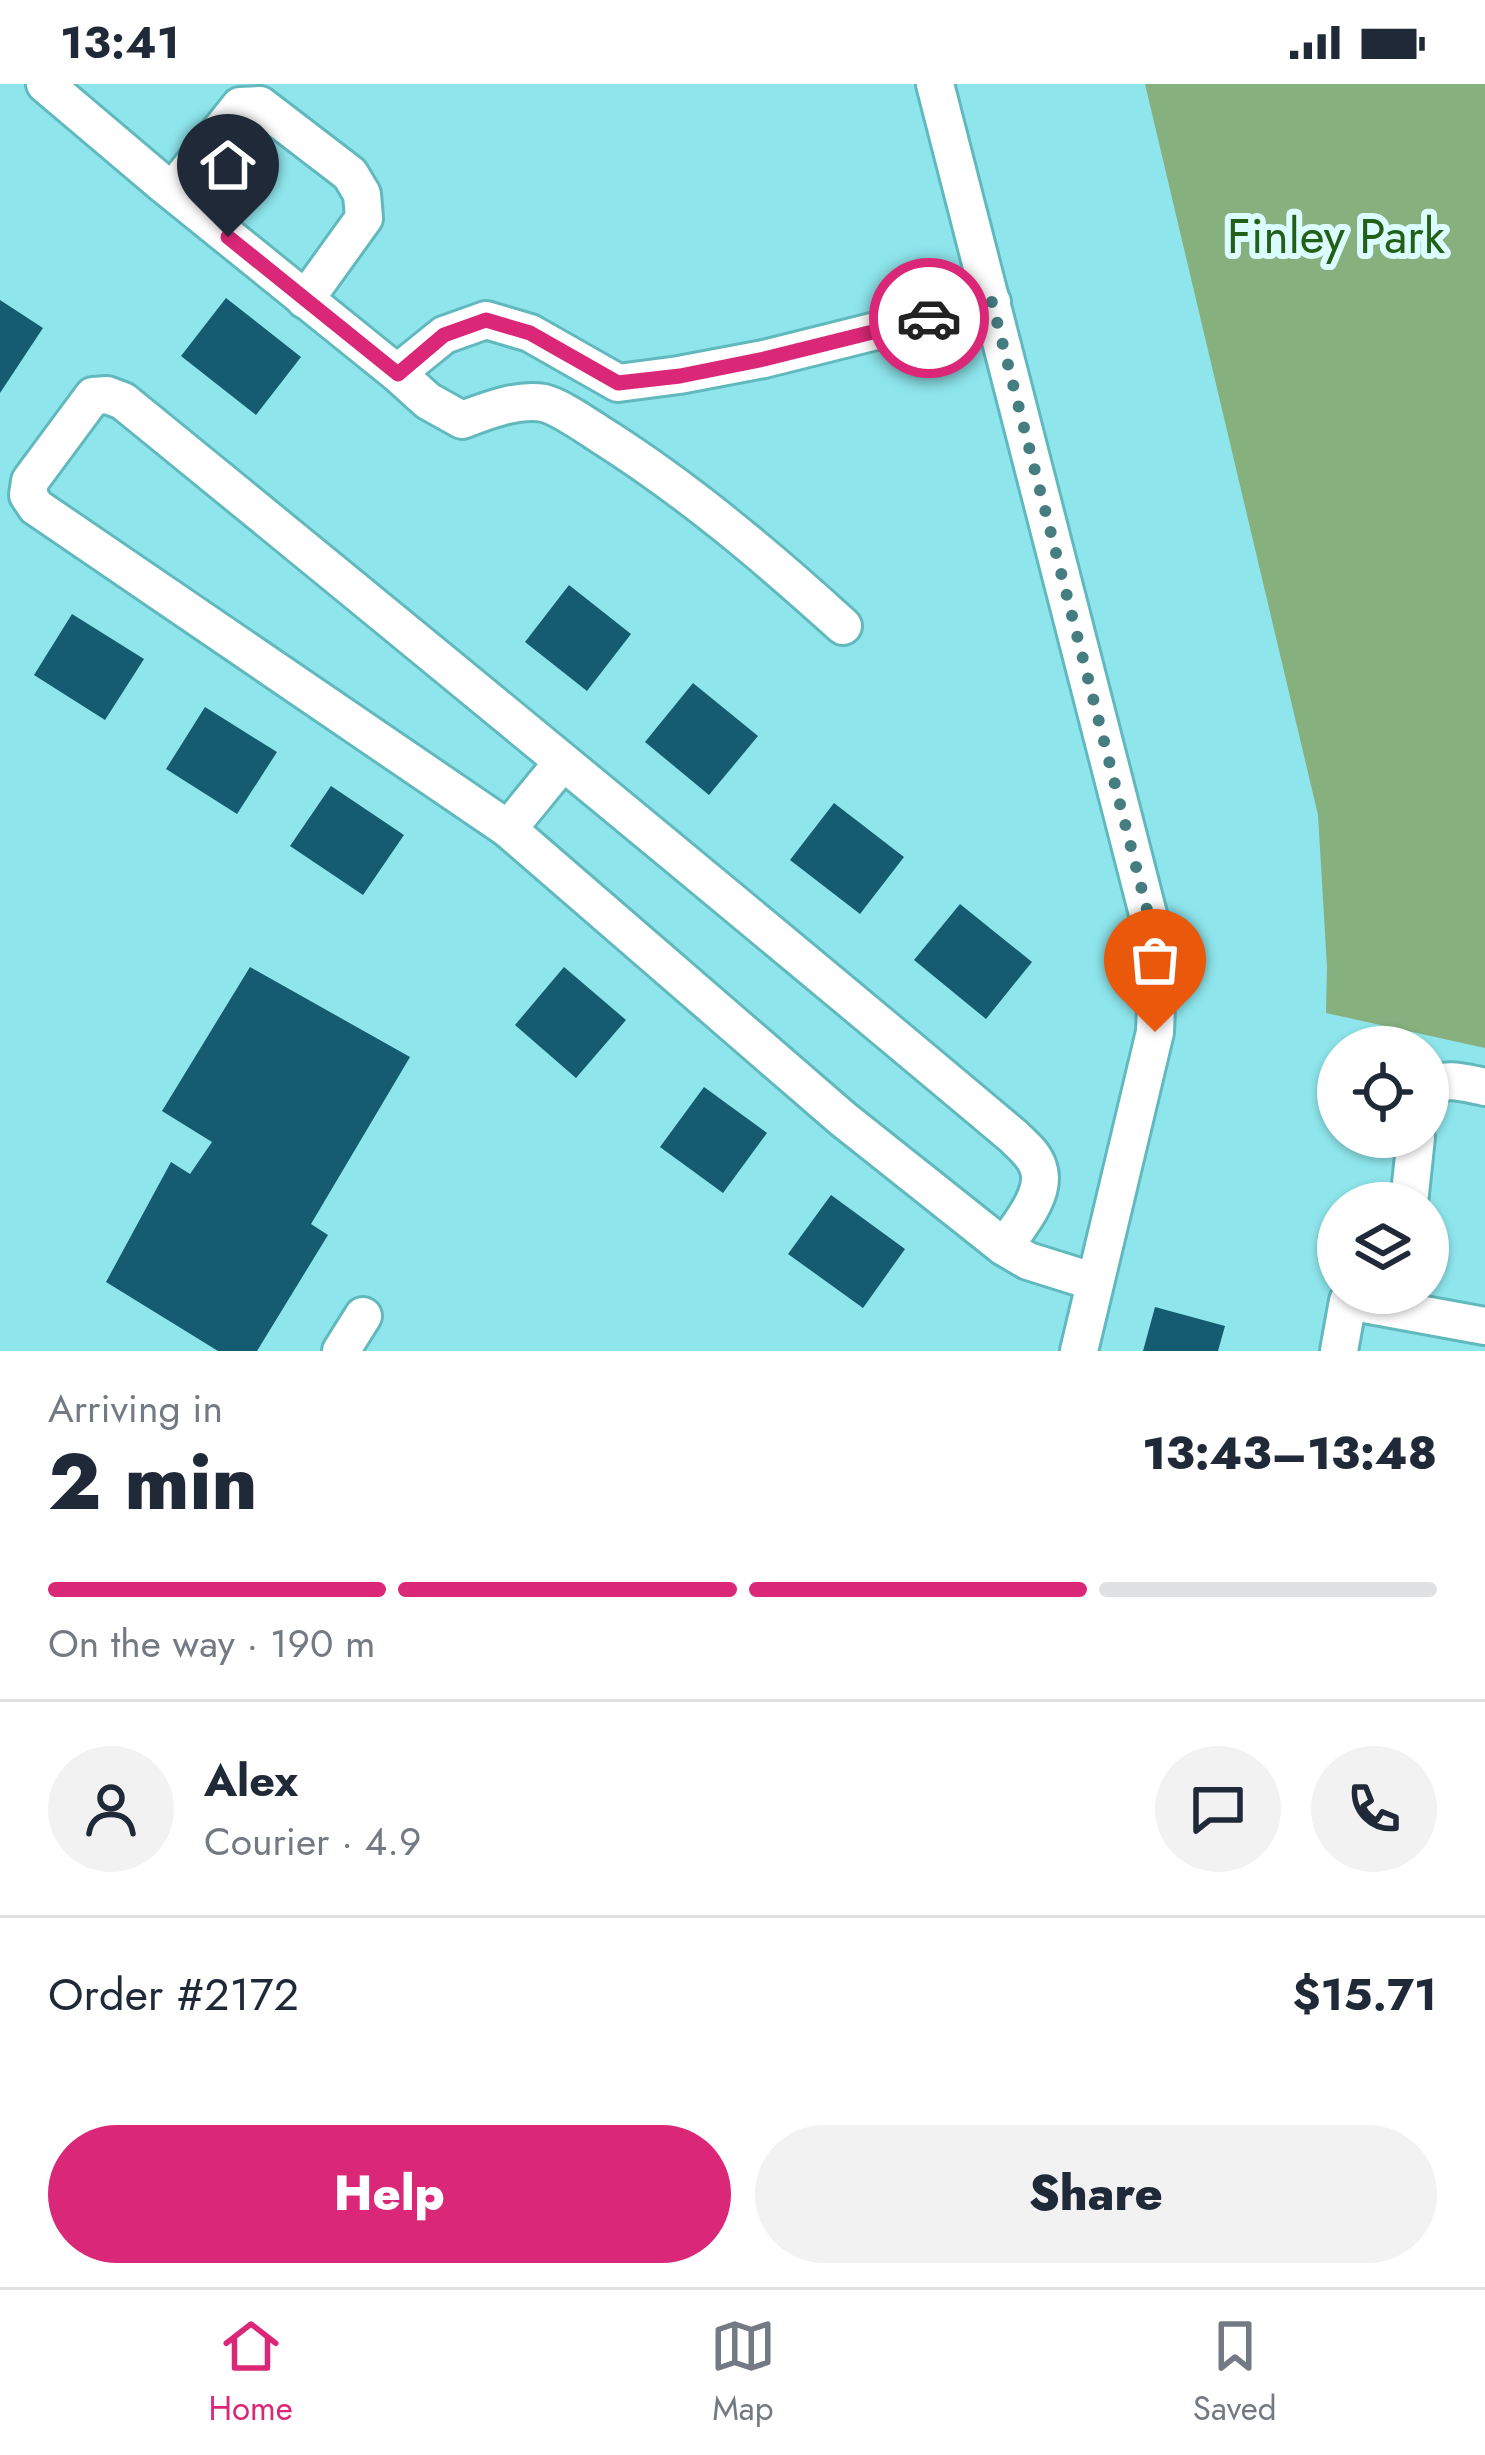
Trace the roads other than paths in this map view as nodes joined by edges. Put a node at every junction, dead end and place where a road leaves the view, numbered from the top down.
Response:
1 (45, 84) edge
2 (935, 84) edge
3 (172, 191) junction
4 (305, 300) junction
5 (992, 302) junction
6 (398, 374) junction
7 (843, 626) dead end
8 (562, 763) junction
9 (508, 829) junction
10 (1449, 1079) edge
11 (1485, 1087) edge
12 (1004, 1247) junction
13 (1095, 1282) junction
14 (1346, 1314) edge
15 (1442, 1314) edge
16 (363, 1316) dead end
17 (1485, 1326) edge
18 (341, 1351) edge
19 (1079, 1351) edge
20 (1339, 1351) edge

1 - 3 street
2 - 5 street
3 - 4 street
3 - 4 street
4 - 6 street
5 - 6 street
5 - 13 street
6 - 7 street
8 - 9 street
8 - 9 street
8 - 12 street
9 - 12 street
10 - 11 street
12 - 13 street
13 - 19 street
14 - 20 street
15 - 17 street
16 - 18 street

